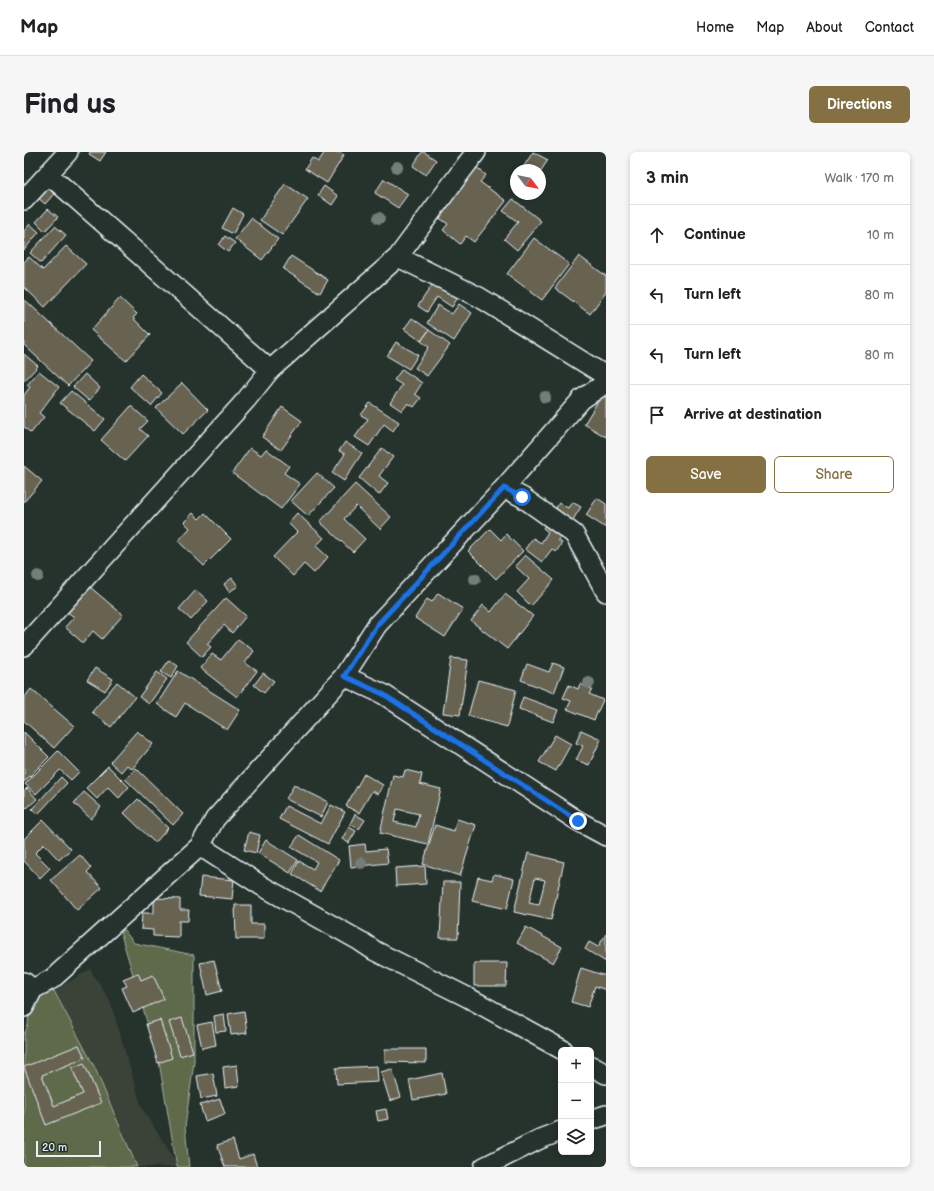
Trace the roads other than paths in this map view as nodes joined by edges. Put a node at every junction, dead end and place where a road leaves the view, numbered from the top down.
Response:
1 (68, 152) edge
2 (476, 152) edge
3 (48, 174) junction
4 (24, 200) edge
5 (398, 257) junction
6 (270, 370) junction
7 (606, 376) edge
8 (606, 383) edge
9 (504, 488) junction
10 (606, 592) edge
11 (24, 646) edge
12 (344, 676) junction
13 (606, 836) edge
14 (200, 846) junction
15 (28, 986) edge
16 (24, 1007) edge
17 (558, 1047) edge
18 (594, 1068) edge
19 (606, 1074) edge
20 (606, 1115) edge
21 (594, 1119) edge
22 (558, 1132) edge
23 (484, 1167) edge

1 - 3 street
2 - 5 street
3 - 4 street
3 - 6 street
5 - 6 street
5 - 7 street
6 - 11 street
8 - 9 street
9 - 10 street
9 - 12 street
12 - 13 street
12 - 14 street
14 - 15 street
14 - 17 street
15 - 16 street
18 - 19 street
20 - 21 street
22 - 23 street

